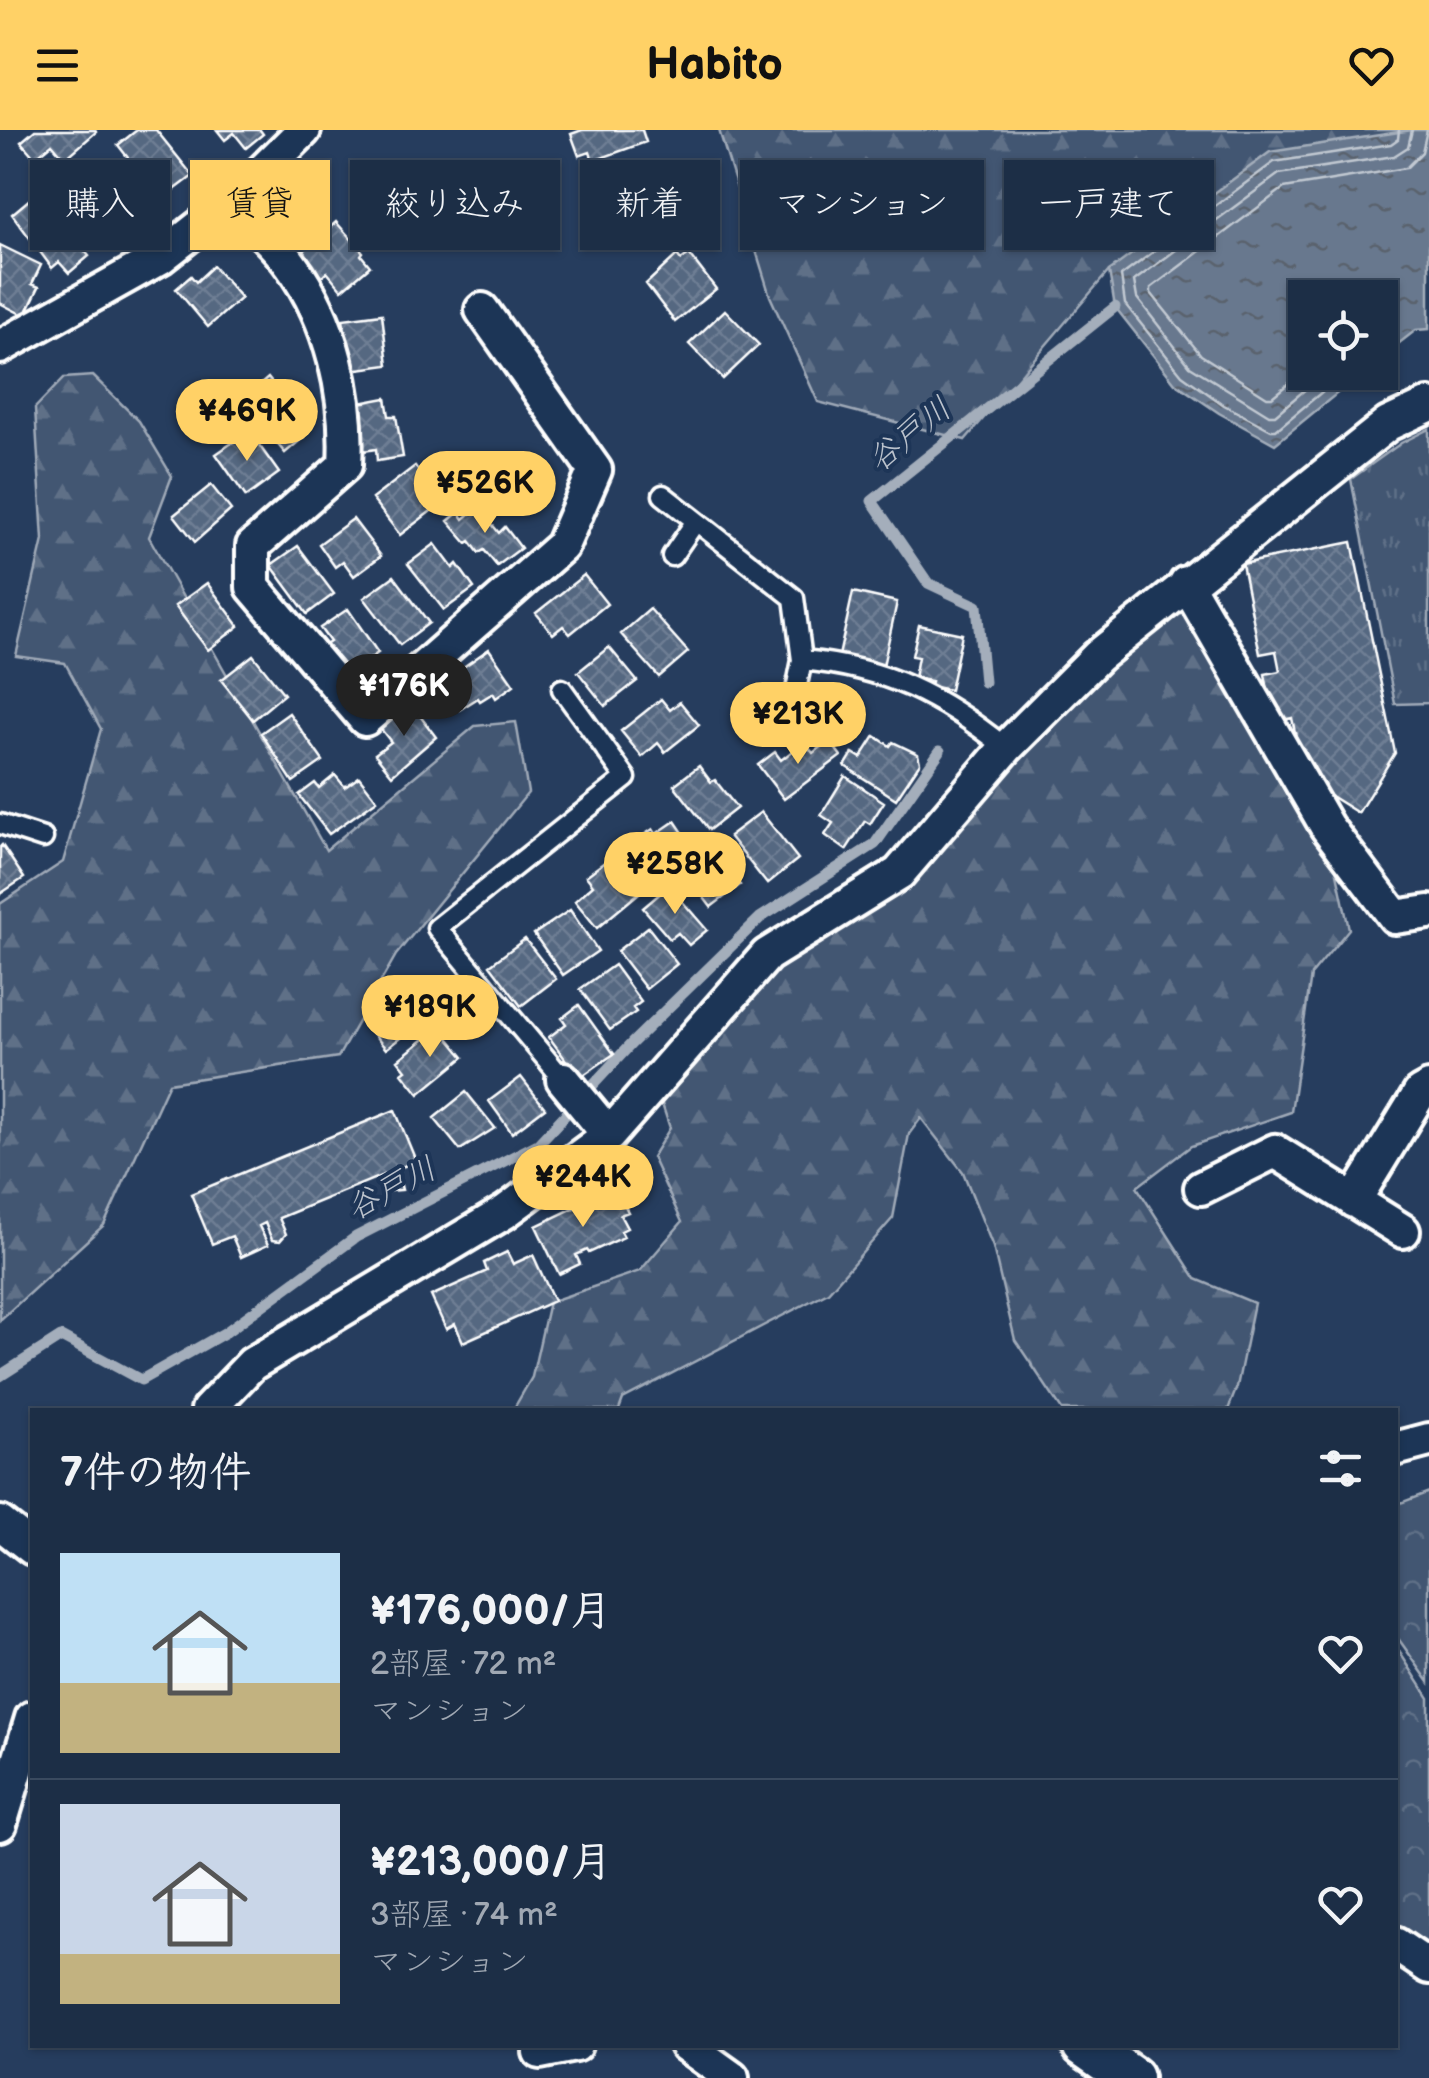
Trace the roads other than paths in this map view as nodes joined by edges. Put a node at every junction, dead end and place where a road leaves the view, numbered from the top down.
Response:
1 (304, 130) edge
2 (274, 160) edge
3 (190, 234) edge
4 (277, 250) edge
5 (482, 310) dead end
6 (0, 347) edge
7 (1429, 405) edge
8 (663, 495) dead end
9 (696, 521) junction
10 (672, 556) dead end
11 (1186, 583) junction
12 (802, 660) junction
13 (562, 690) dead end
14 (794, 700) dead end
15 (1006, 748) junction
16 (0, 824) edge
17 (43, 838) dead end
18 (1429, 912) edge
19 (563, 1079) joint
20 (1429, 1088) edge
21 (603, 1128) junction
22 (1200, 1188) dead end
23 (1354, 1201) junction
24 (1403, 1230) dead end
25 (210, 1408) edge
26 (1429, 1440) edge
27 (1398, 1448) edge
28 (0, 1523) edge
29 (30, 1546) edge
30 (30, 1725) edge
31 (0, 1824) edge
32 (1398, 1946) edge
33 (1429, 1966) edge
34 (568, 2048) edge
35 (690, 2048) edge
36 (1088, 2048) edge
37 (543, 2058) edge
38 (732, 2078) edge
39 (1131, 2078) edge

1 - 2 street
3 - 6 street
4 - 5 street
7 - 11 street
8 - 9 lane
9 - 10 lane
9 - 12 lane
11 - 15 street
11 - 18 street
12 - 14 lane
12 - 15 lane
13 - 19 lane
15 - 21 street
16 - 17 lane
19 - 21 street
20 - 23 street
21 - 25 street
22 - 23 street
23 - 24 street
26 - 27 street
28 - 29 street
30 - 31 street
32 - 33 street
34 - 37 street
35 - 38 street
36 - 39 street

